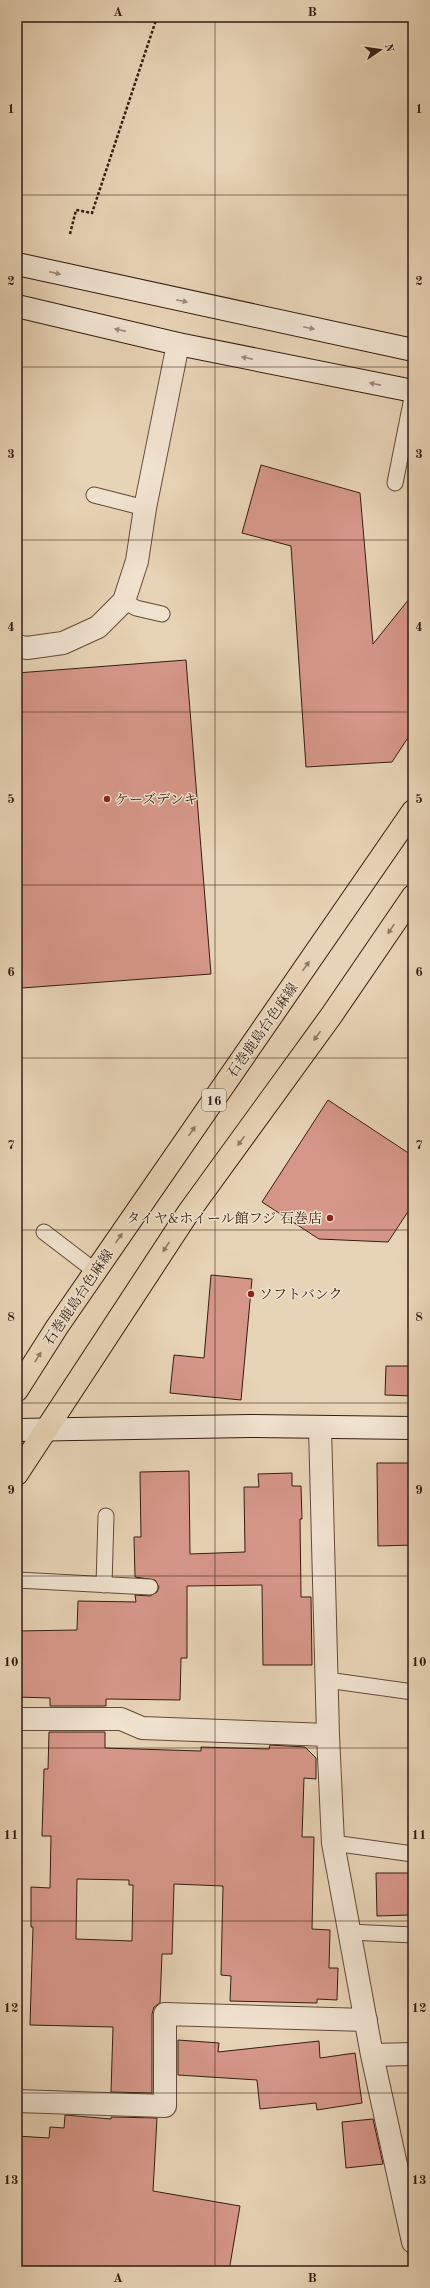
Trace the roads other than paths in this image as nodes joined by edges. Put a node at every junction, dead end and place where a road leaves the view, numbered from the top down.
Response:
1 (17, 264) edge
2 (17, 306) edge
3 (178, 344) junction
4 (413, 350) edge
5 (413, 392) edge
6 (395, 483) dead end
7 (94, 495) dead end
8 (145, 508) junction
9 (124, 601) junction
10 (162, 614) dead end
11 (17, 646) edge
12 (413, 811) edge
13 (413, 896) edge
14 (44, 1232) dead end
15 (95, 1272) junction
16 (17, 1390) edge
17 (320, 1427) junction
18 (413, 1428) edge
19 (46, 1429) junction
20 (17, 1430) edge
21 (17, 1474) edge
22 (106, 1516) dead end
23 (17, 1580) edge
24 (104, 1585) junction
25 (150, 1587) dead end
26 (327, 1680) junction
27 (413, 1692) edge
28 (17, 1719) edge
29 (328, 1735) junction
30 (334, 1844) junction
31 (413, 1854) edge
32 (349, 1932) junction
33 (413, 1935) edge
34 (366, 2020) junction
35 (413, 2054) edge
36 (372, 2056) junction
37 (17, 2101) edge
38 (413, 2241) edge

1 -> 4 street
3 -> 2 street
5 -> 3 street
3 - 8 street
5 - 6 lane
7 - 8 lane
8 - 9 street
9 - 10 lane
9 - 11 street
15 -> 12 main road, 石巻鹿島台色麻線 / 16
13 -> 19 main road
14 - 15 lane
16 -> 15 main road, 石巻鹿島台色麻線 / 16
17 - 18 street
17 - 19 street
17 - 26 street
19 - 20 street
19 - 21 main road
22 - 24 lane
23 - 24 lane
24 - 25 lane
26 - 27 lane
26 - 29 street
28 - 29 street
29 - 30 street
30 - 31 lane
30 - 32 street
32 - 33 lane
32 - 34 street
34 - 36 street
34 - 37 street
35 - 36 street
36 - 38 street

